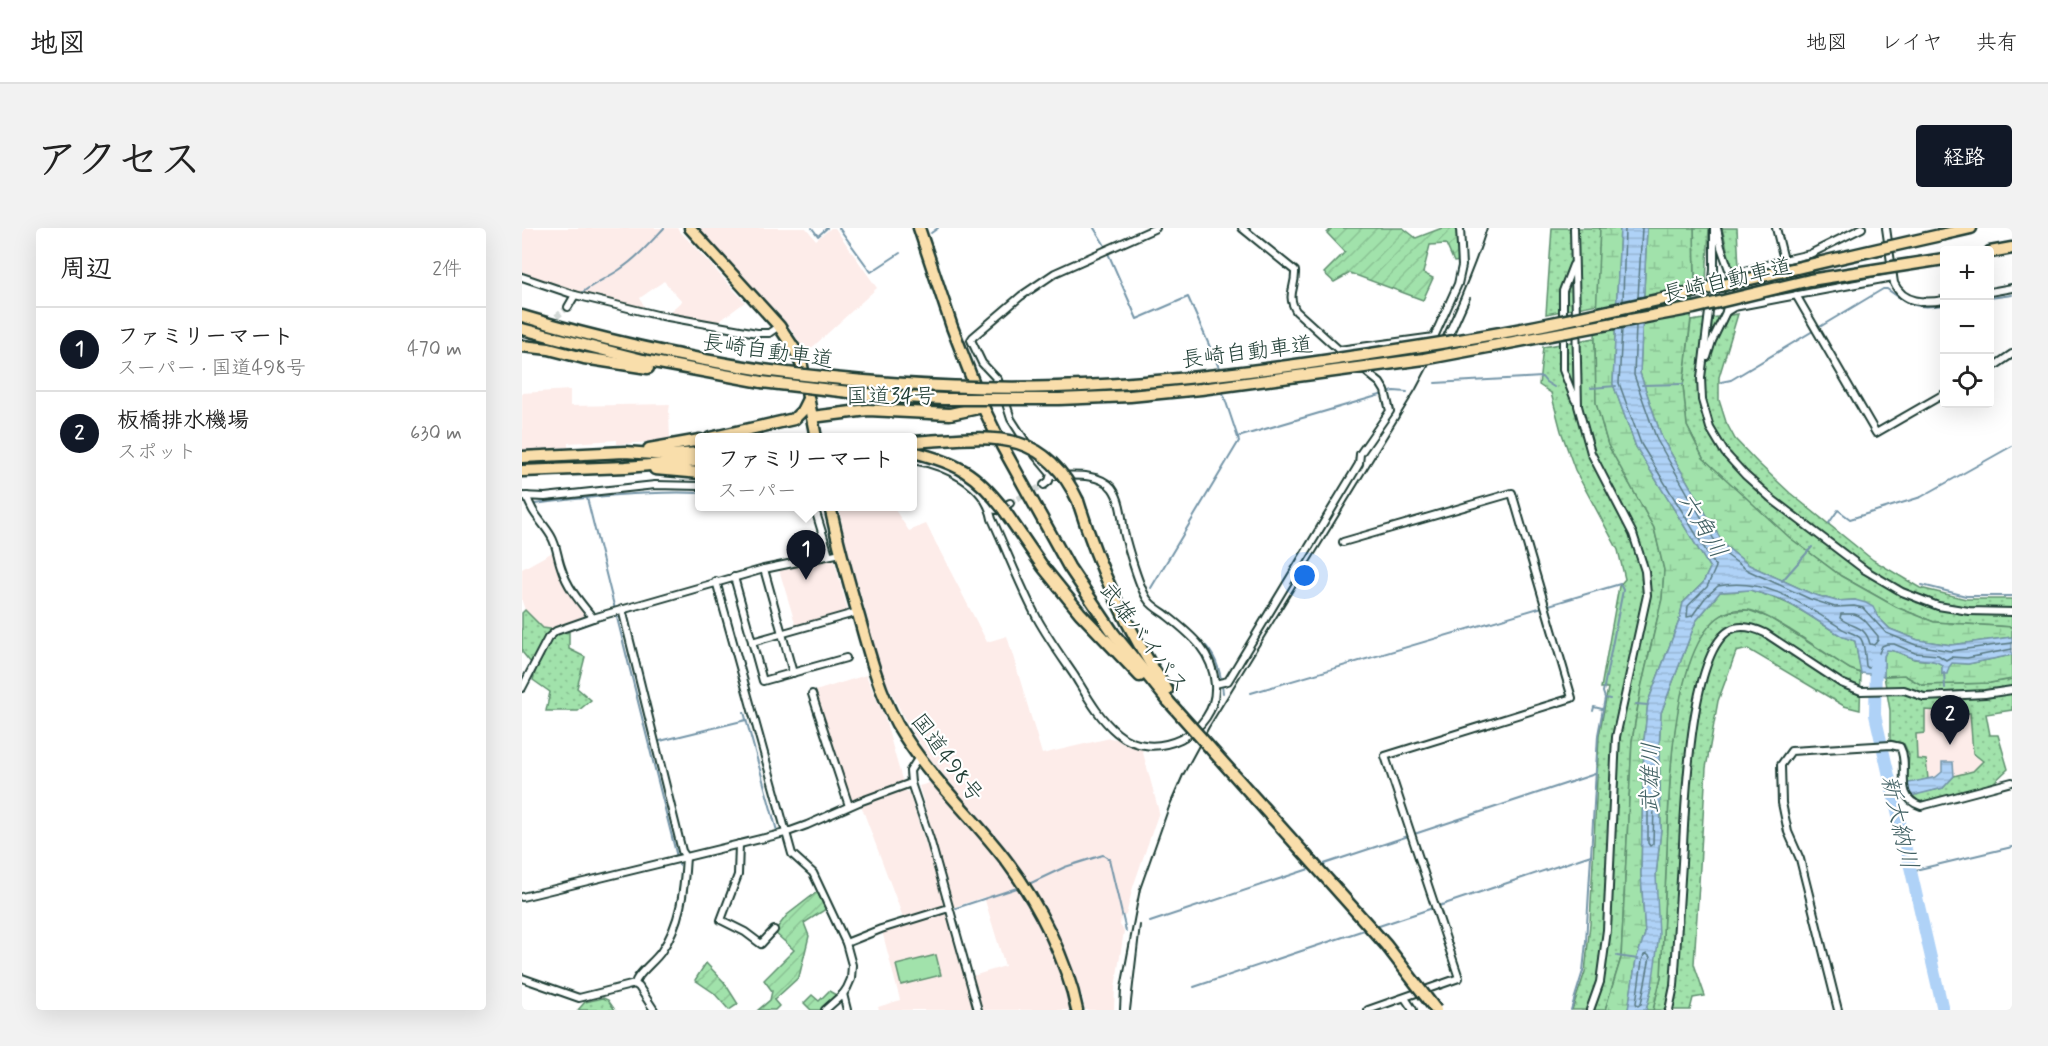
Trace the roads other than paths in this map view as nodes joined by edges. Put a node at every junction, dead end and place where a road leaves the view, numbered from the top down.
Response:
1 (690, 228) edge
2 (919, 228) edge
3 (1156, 228) edge
4 (1242, 228) edge
5 (1460, 228) edge
6 (1574, 228) edge
7 (1715, 228) edge
8 (1776, 228) edge
9 (1862, 228) edge
10 (1886, 228) edge
11 (1971, 228) edge
12 (2011, 249) edge
13 (1994, 251) edge
14 (1784, 260) junction
15 (1940, 260) edge
16 (1575, 261) junction
17 (1731, 275) junction
18 (522, 277) edge
19 (1893, 278) junction
20 (2012, 288) edge
21 (1994, 291) edge
22 (1796, 295) junction
23 (575, 296) junction
24 (1940, 301) edge
25 (568, 307) tunnel mouth
26 (1726, 312) junction
27 (522, 316) edge
28 (779, 326) junction
29 (522, 330) edge
30 (522, 346) edge
31 (1339, 350) junction
32 (2012, 354) edge
33 (1994, 366) edge
34 (1701, 378) junction
35 (762, 382) junction
36 (1940, 396) edge
37 (808, 399) junction
38 (1578, 406) junction
39 (983, 407) junction
40 (812, 417) junction
41 (794, 418) junction
42 (731, 433) edge
43 (814, 433) edge
44 (815, 433) edge
45 (695, 441) edge
46 (917, 442) edge
47 (625, 452) junction
48 (695, 453) edge
49 (917, 453) edge
50 (523, 457) edge
51 (695, 460) edge
52 (917, 461) edge
53 (626, 467) junction
54 (522, 471) edge
55 (695, 473) edge
56 (1052, 476) junction
57 (1044, 485) tunnel mouth
58 (695, 486) edge
59 (525, 496) edge
60 (1007, 506) junction
61 (990, 509) junction
62 (816, 511) edge
63 (825, 511) edge
64 (831, 511) edge
65 (1343, 542) dead end
66 (836, 551) junction
67 (764, 568) junction
68 (734, 577) junction
69 (716, 582) junction
70 (622, 609) junction
71 (858, 612) junction
72 (2012, 612) edge
73 (593, 618) junction
74 (782, 634) junction
75 (752, 642) junction
76 (846, 658) dead end
77 (792, 673) junction
78 (1215, 684) junction
79 (522, 688) edge
80 (2012, 690) edge
81 (812, 694) dead end
82 (1170, 699) junction
83 (918, 757) junction
84 (2012, 782) edge
85 (911, 783) junction
86 (849, 806) junction
87 (785, 833) junction
88 (739, 844) junction
89 (680, 858) junction
90 (522, 897) edge
91 (949, 908) junction
92 (774, 930) dead end
93 (846, 943) junction
94 (522, 978) edge
95 (635, 984) junction
96 (843, 994) junction
97 (1405, 998) junction
98 (654, 1010) edge
99 (825, 1010) edge
100 (847, 1010) edge
101 (978, 1010) edge
102 (1077, 1010) edge
103 (1368, 1010) edge
104 (1413, 1010) edge
105 (1436, 1010) edge
106 (1590, 1010) edge
107 (1669, 1010) edge
108 (1838, 1010) edge

1 - 28 highway
2 - 39 highway, 武雄バイパス
3 - 56 street
4 - 31 street
5 - 31 street
6 - 16 street
7 - 17 street
7 - 34 street
8 - 14 street
9 - 14 street
10 - 19 street
11 - 27 highway, 長崎自動車道, bridge
12 - 13 highway
14 - 17 street
15 - 35 highway, 長崎自動車道, bridge
16 - 38 street
16 - 38 street
17 - 26 street
18 - 23 street
19 - 22 street
19 - 24 street
20 - 21 street
22 - 26 street
22 - 36 street
23 - 25 street
23 - 28 street
26 - 34 street
28 - 37 highway
29 - 35 highway, 長崎自動車道
30 - 35 highway
31 - 78 street
32 - 33 street
34 - 72 street
37 - 40 highway
37 - 41 highway
38 - 106 street
39 - 40 highway, 国道34号
39 - 82 highway, 武雄バイパス
40 - 44 highway
41 - 42 highway
41 - 43 highway
45 - 47 highway
46 - 82 highway, bridge
47 - 48 highway
47 - 50 highway
49 - 60 highway, bridge
51 - 53 highway
52 - 61 street
53 - 54 highway
53 - 55 highway
56 - 57 street
56 - 78 street
58 - 59 street
59 - 73 street
60 - 61 street
60 - 82 highway
61 - 78 street
62 - 66 street
63 - 66 highway
64 - 66 highway, 国道498号
65 - 97 street
66 - 67 street
66 - 71 highway, 国道498号
67 - 68 street
67 - 74 street
68 - 69 street
68 - 75 street
69 - 70 street
69 - 87 street
70 - 73 street
70 - 89 street
71 - 74 street
71 - 83 highway, 国道498号
73 - 79 street
74 - 75 street
74 - 77 street
75 - 77 street
76 - 77 street
80 - 107 street
81 - 86 street
82 - 105 highway, 武雄バイパス, bridge
83 - 85 street
83 - 102 highway, 国道498号
84 - 108 street
85 - 86 street
85 - 91 street
86 - 87 street
87 - 88 street
87 - 93 street
88 - 89 street
88 - 92 street
89 - 90 street
89 - 95 street
91 - 93 street
91 - 101 street
93 - 96 street
94 - 95 street
95 - 98 street
96 - 99 street
96 - 100 street
97 - 103 street
97 - 104 street

